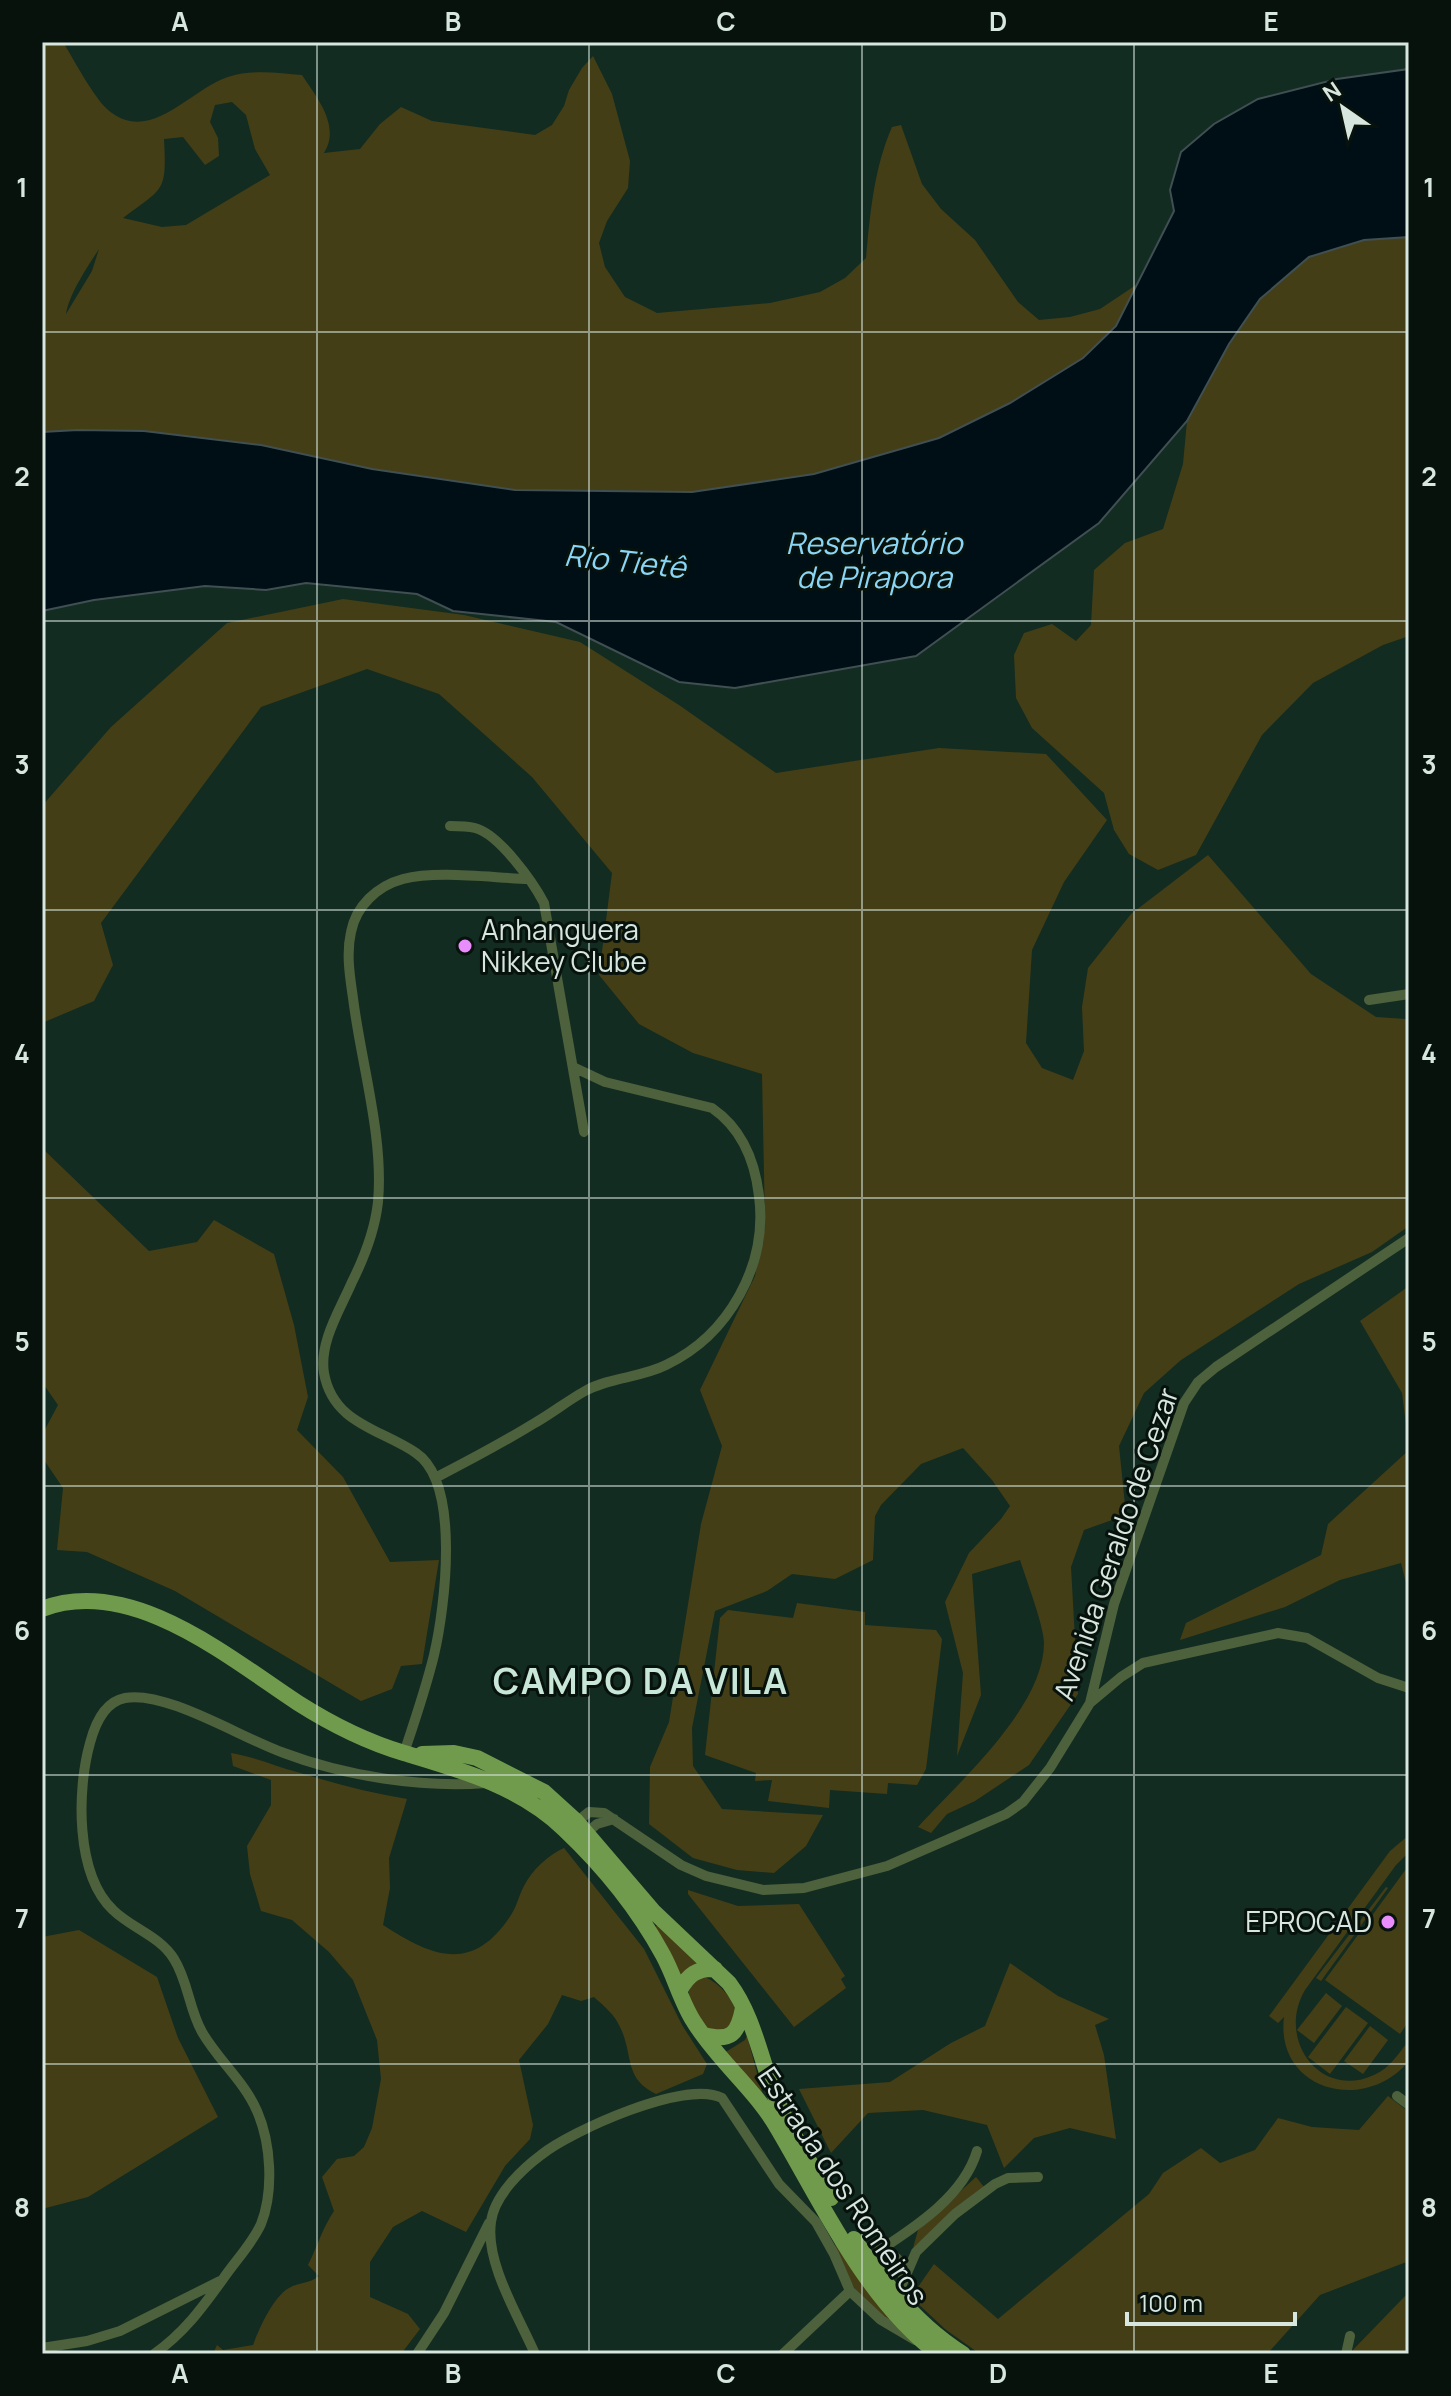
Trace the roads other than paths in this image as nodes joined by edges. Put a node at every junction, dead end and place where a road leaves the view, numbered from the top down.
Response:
1 (450, 826) dead end
2 (529, 879) junction
3 (1409, 994) edge
4 (1369, 1000) dead end
5 (573, 1067) junction
6 (584, 1132) dead end
7 (1409, 1238) edge
8 (437, 1477) junction
9 (42, 1609) edge
10 (1409, 1688) edge
11 (1090, 1703) junction
12 (408, 1754) junction
13 (522, 1779) junction
14 (493, 1783) junction
15 (614, 1819) junction
16 (577, 1832) junction
17 (715, 1969) junction
18 (680, 1990) junction
19 (743, 2008) junction
20 (704, 2035) junction
21 (1397, 2096) dead end
22 (1409, 2105) edge
23 (977, 2151) dead end
24 (1038, 2177) dead end
25 (820, 2202) junction
26 (491, 2221) junction
27 (816, 2222) junction
28 (861, 2250) junction
29 (880, 2250) junction
30 (903, 2278) junction
31 (222, 2280) junction
32 (850, 2291) junction
33 (897, 2296) junction
34 (1350, 2336) dead end
35 (42, 2348) edge
36 (931, 2349) edge
37 (154, 2354) edge
38 (417, 2354) edge
39 (535, 2354) edge
40 (783, 2354) edge
41 (963, 2354) edge
42 (1346, 2354) edge

1 - 2 street
2 - 5 street
2 - 8 street
3 - 4 street
5 - 6 street
5 - 8 street
7 - 11 street, Avenida Geraldo de Cezar
8 - 12 street
9 - 12 main road, Estrada dos Romeiros
10 - 11 street
11 - 15 street, Avenida Geraldo de Cezar
12 - 13 main road, Estrada dos Romeiros
12 - 14 main road, Estrada dos Romeiros
13 - 14 street
13 - 16 main road, Estrada dos Romeiros
14 - 16 main road, Estrada dos Romeiros
14 - 31 street
15 - 16 street
15 - 16 street
16 - 17 main road, Estrada dos Romeiros
16 - 18 main road, Estrada dos Romeiros
17 - 18 main road
17 - 19 main road, Estrada dos Romeiros
18 - 20 main road, Estrada dos Romeiros
19 - 20 main road
19 - 28 main road, Estrada dos Romeiros
20 - 25 main road, Estrada dos Romeiros
21 - 22 street
23 - 29 street
24 - 30 street
25 - 27 street
25 - 36 main road, Estrada dos Romeiros
26 - 27 street
26 - 38 street
26 - 39 street
27 - 32 street
28 - 29 street
28 - 33 main road, Estrada dos Romeiros
29 - 30 street
30 - 33 street
31 - 35 street
31 - 37 street
32 - 36 street
32 - 40 street
33 - 41 main road, Estrada dos Romeiros
34 - 42 street

